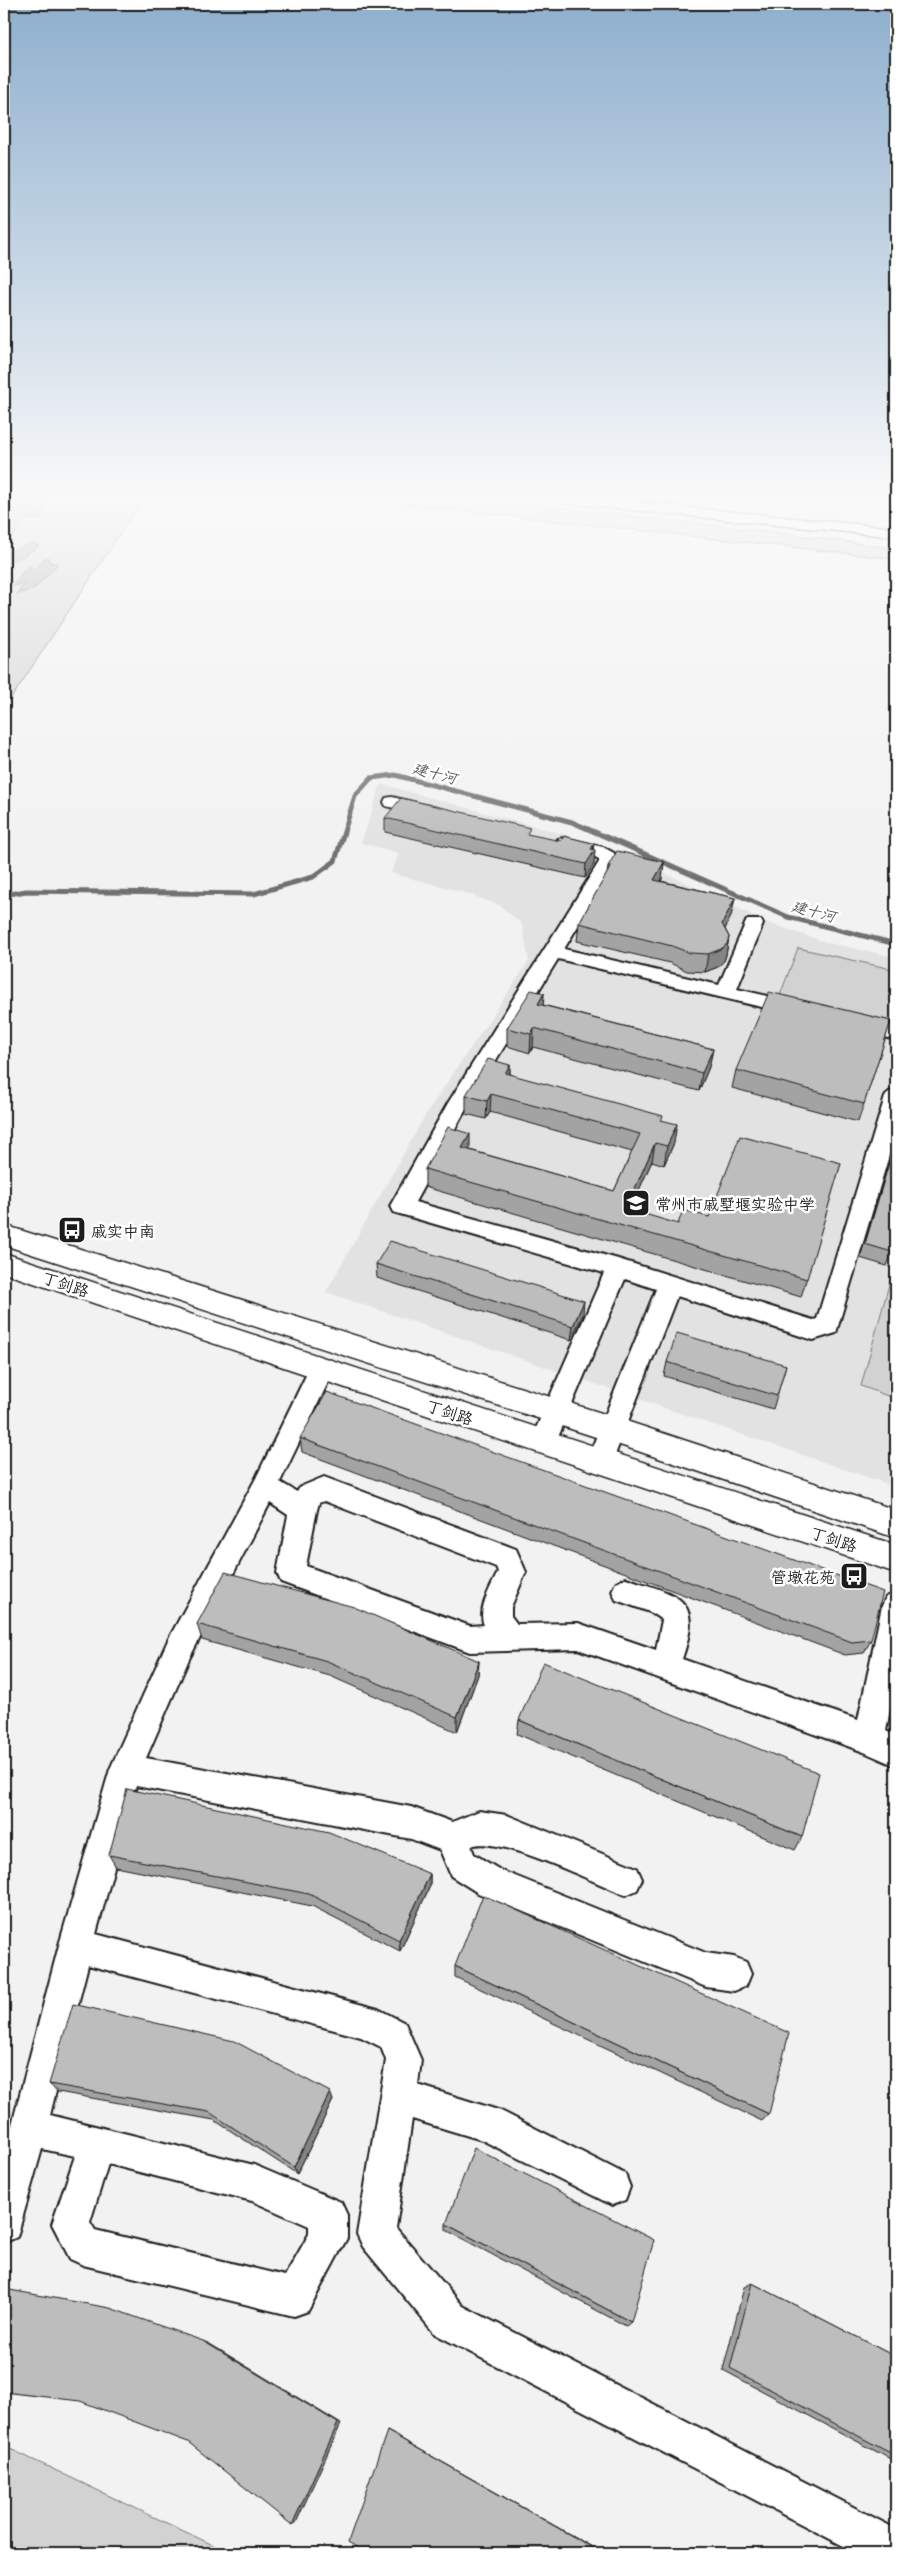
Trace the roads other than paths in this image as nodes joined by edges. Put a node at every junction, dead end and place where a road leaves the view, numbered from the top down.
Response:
1 (392, 802) dead end
2 (448, 816) edge
3 (550, 840) edge
4 (754, 924) dead end
5 (554, 952) junction
6 (726, 993) junction
7 (811, 1013) edge
8 (840, 1020) edge
9 (896, 1033) edge
10 (896, 1097) edge
11 (4, 1235) edge
12 (4, 1263) edge
13 (618, 1268) junction
14 (670, 1284) junction
15 (322, 1368) junction
16 (556, 1412) junction
17 (612, 1429) junction
18 (543, 1442) junction
19 (600, 1460) junction
20 (265, 1486) junction
21 (304, 1510) junction
22 (896, 1524) edge
23 (896, 1559) edge
24 (626, 1591) dead end
25 (896, 1606) edge
26 (510, 1638) junction
27 (664, 1667) junction
28 (869, 1739) junction
29 (896, 1751) edge
30 (125, 1769) junction
31 (452, 1838) junction
32 (626, 1879) dead end
33 (76, 1945) junction
34 (734, 1974) dead end
35 (398, 2097) junction
36 (28, 2128) junction
37 (97, 2143) junction
38 (612, 2187) dead end
39 (4, 2224) edge
40 (896, 2551) edge

1 - 2 lane
3 - 5 lane
4 - 6 lane
5 - 6 lane
5 - 13 lane
6 - 7 lane
8 - 9 lane
10 - 14 lane
11 - 16 main road, 丁剑路
12 - 15 main road, 丁剑路
13 - 14 lane
13 - 16 lane
14 - 17 lane
15 - 18 main road, 丁剑路
15 - 20 lane
16 - 17 main road, 丁剑路
16 - 18 lane
17 - 19 lane
17 - 22 main road, 丁剑路
18 - 19 main road, 丁剑路
19 - 23 main road, 丁剑路
20 - 21 lane
20 - 30 lane
21 - 26 lane
21 - 26 lane
24 - 27 lane
25 - 28 lane
26 - 27 lane
27 - 28 lane
28 - 29 lane
30 - 31 lane
30 - 33 lane
31 - 32 lane
31 - 34 lane
33 - 35 lane
33 - 36 lane
35 - 38 lane
35 - 40 lane
36 - 37 lane
36 - 39 lane
37 - 37 lane

